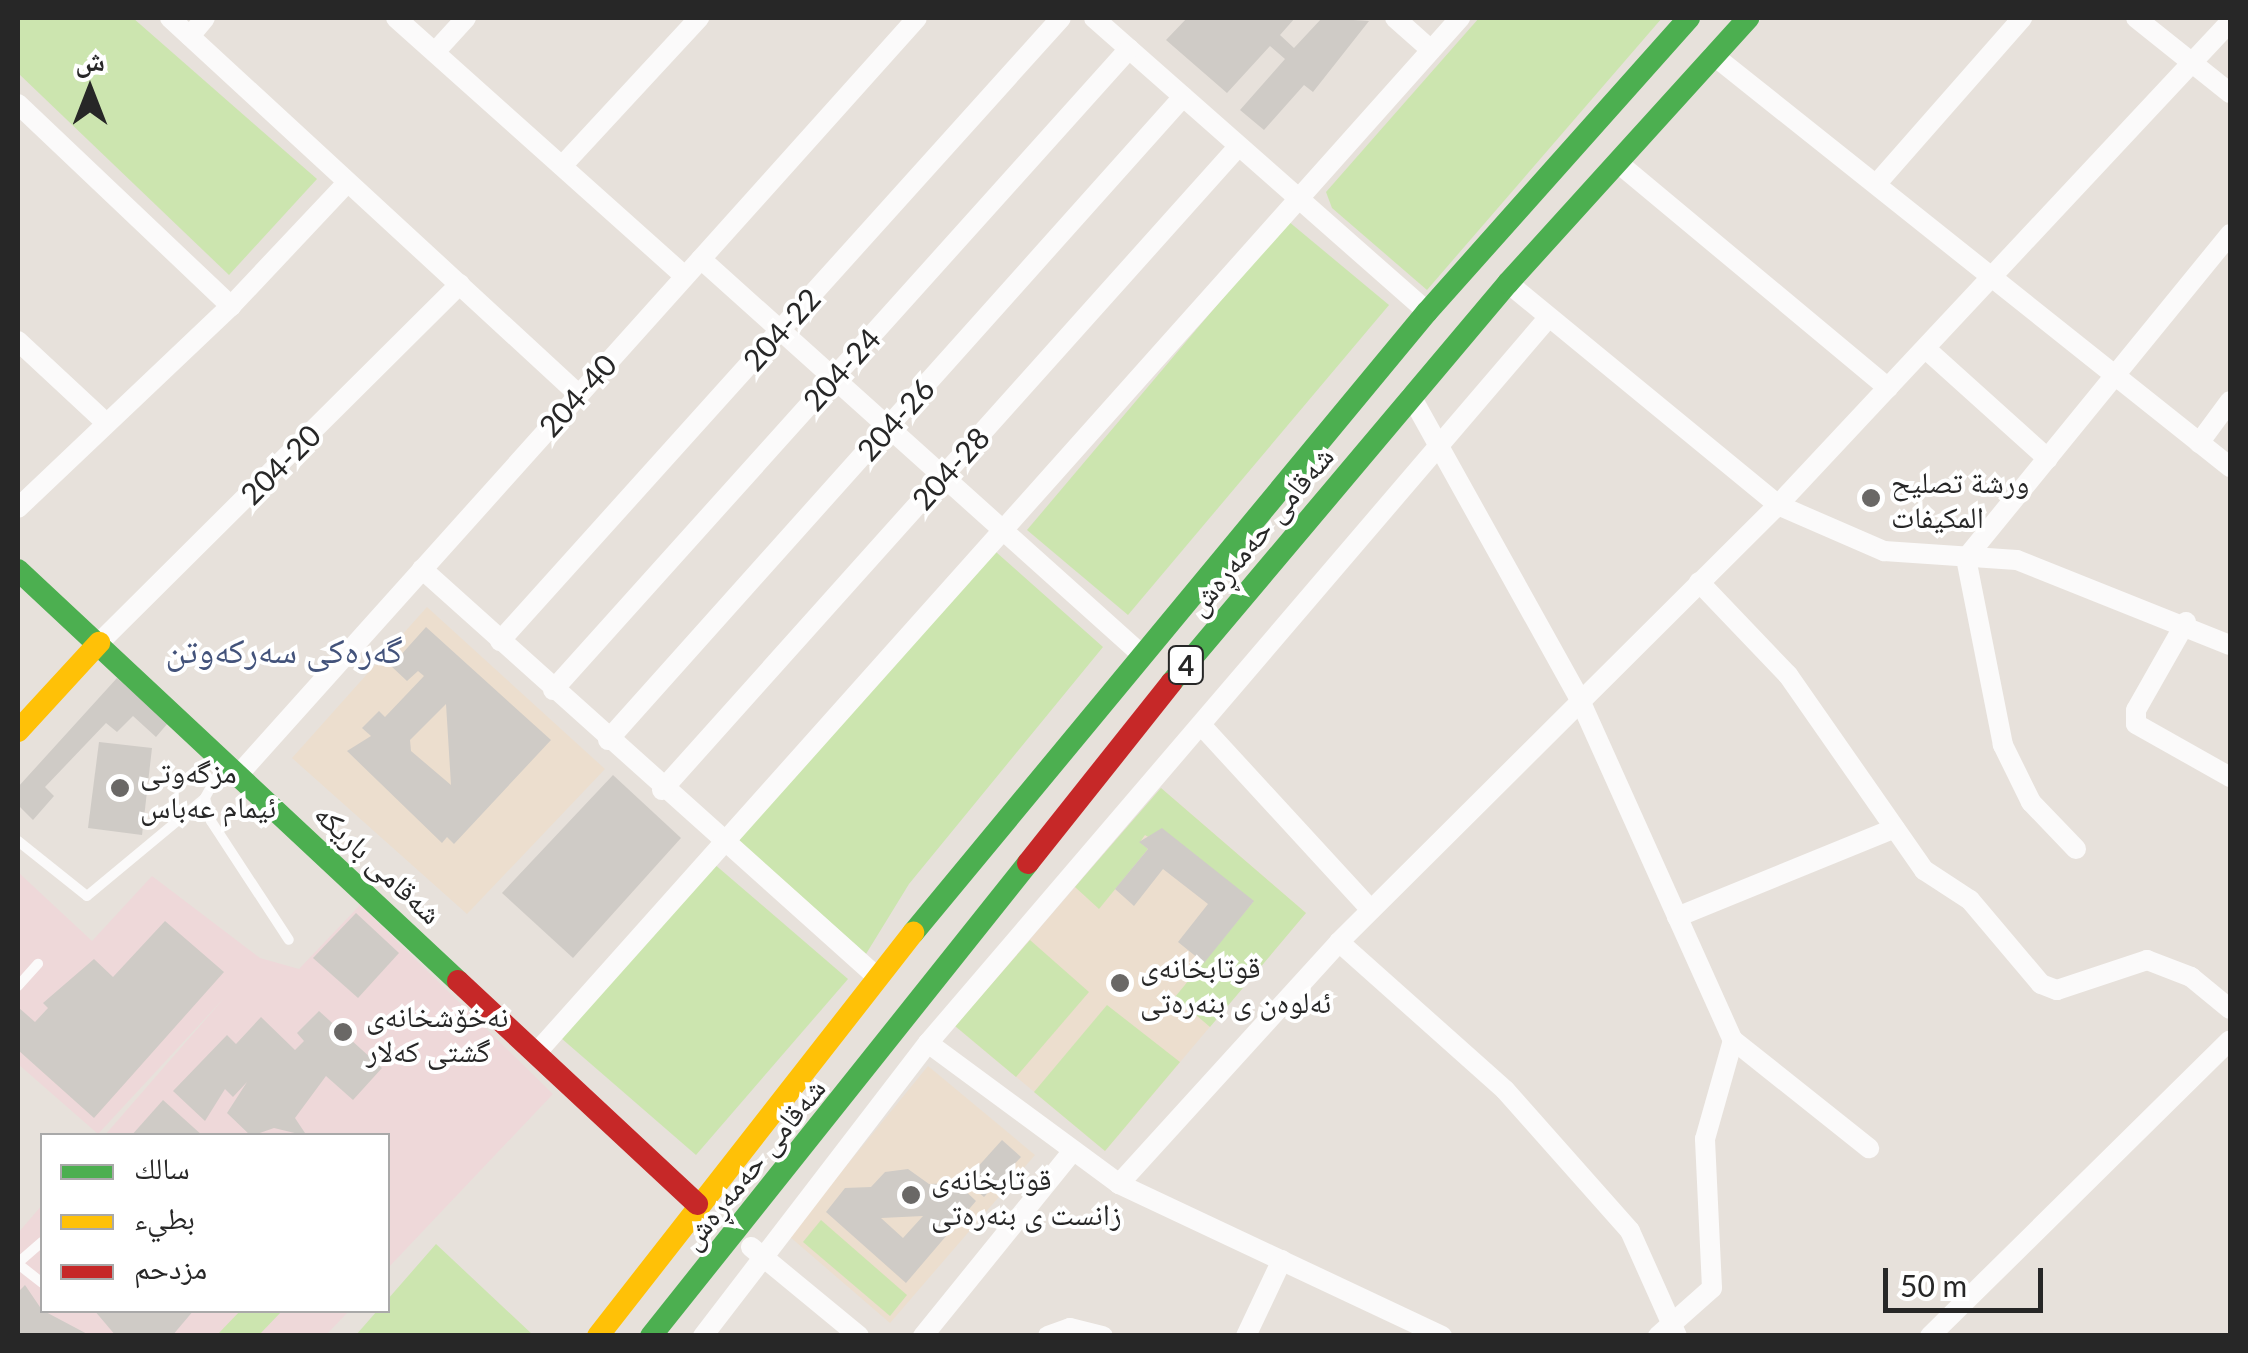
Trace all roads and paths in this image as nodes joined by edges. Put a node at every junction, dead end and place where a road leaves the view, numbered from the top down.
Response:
1 (170, 18) edge
2 (205, 18) edge
3 (396, 18) edge
4 (466, 18) edge
5 (699, 18) edge
6 (918, 18) edge
7 (1061, 18) edge
8 (1094, 18) edge
9 (1395, 18) edge
10 (1460, 18) edge
11 (1689, 18) edge
12 (1748, 18) edge
13 (2022, 18) edge
14 (2136, 18) edge
15 (2230, 22) edge
16 (190, 36) junction
17 (1129, 49) junction
18 (1431, 50) junction
19 (435, 52) junction
20 (1713, 54) junction
21 (2192, 62) junction
22 (2230, 92) edge
23 (1183, 97) junction
24 (18, 104) edge
25 (1238, 147) junction
26 (1617, 162) junction
27 (562, 166) junction
28 (1879, 180) junction
29 (347, 183) junction
30 (1297, 200) junction
31 (2230, 234) edge
32 (700, 259) junction
33 (1995, 274) junction
34 (685, 276) junction
35 (1508, 283) junction
36 (460, 284) junction
37 (231, 306) junction
38 (1426, 312) junction
39 (1549, 317) junction
40 (779, 331) junction
41 (18, 341) edge
42 (1926, 349) junction
43 (2112, 370) junction
44 (832, 380) junction
45 (1888, 388) junction
46 (578, 394) junction
47 (1410, 396) junction
48 (2230, 401) edge
49 (103, 420) junction
50 (886, 429) junction
51 (2199, 443) junction
52 (1436, 451) junction
53 (2048, 458) junction
54 (2230, 467) edge
55 (940, 479) junction
56 (1778, 505) junction
57 (18, 508) edge
58 (1000, 533) junction
59 (1966, 558) junction
60 (422, 569) junction
61 (18, 570) edge
62 (1699, 582) junction
63 (2186, 622) junction
64 (500, 641) junction
65 (2229, 641) edge
66 (99, 644) junction
67 (1142, 656) junction
68 (553, 690) junction
69 (1579, 698) junction
70 (1202, 725) junction
71 (18, 732) edge
72 (608, 740) junction
73 (232, 768) junction
74 (2230, 776) edge
75 (662, 790) junction
76 (205, 798) junction
77 (1895, 828) junction
78 (18, 841) edge
79 (723, 844) junction
80 (2076, 849) dead end
81 (934, 906) junction
82 (1371, 910) junction
83 (1677, 916) junction
84 (289, 940) dead end
85 (970, 940) junction
86 (1339, 942) junction
87 (38, 964) dead end
88 (877, 977) junction
89 (18, 986) edge
90 (2230, 1009) edge
91 (1732, 1040) junction
92 (2230, 1040) edge
93 (928, 1042) junction
94 (538, 1051) junction
95 (1869, 1148) dead end
96 (1073, 1151) junction
97 (1119, 1184) junction
98 (697, 1204) junction
99 (735, 1233) junction
100 (656, 1242) dead end
101 (40, 1244) edge
102 (759, 1255) junction
103 (1282, 1260) junction
104 (19, 1262) edge
105 (40, 1280) edge
106 (707, 1289) dead end
107 (1669, 1333) edge
108 (922, 1335) edge
109 (598, 1336) edge
110 (651, 1336) edge
111 (703, 1336) edge
112 (859, 1336) edge
113 (1048, 1336) edge
114 (1103, 1336) edge
115 (1246, 1336) edge
116 (1442, 1336) edge
117 (1930, 1336) edge

1 - 16 street
2 - 16 street
3 - 19 street
4 - 19 street
5 - 27 street
6 - 32 street, 204-40
7 - 40 street, 204-22
8 - 17 street
9 - 18 street
10 - 18 street
11 - 38 main road, شەقامی حەمەڕەش / 4
12 - 20 main road, شەقامی حەمەڕەش / 4
13 - 28 street
14 - 21 street
15 - 21 street
16 - 29 street
17 - 23 street
17 - 44 street, 204-24
18 - 30 street
19 - 27 street
20 - 26 main road, شەقامی حەمەڕەش / 4
20 - 28 street
21 - 22 street
21 - 33 street
23 - 25 street
23 - 50 street, 204-26
24 - 37 street
25 - 30 street
25 - 55 street, 204-28
26 - 35 main road, شەقامی حەمەڕەش / 4
26 - 45 street
27 - 34 street
28 - 33 street
29 - 36 street
29 - 37 street
30 - 38 street
30 - 58 street
31 - 43 street
32 - 34 street, 204-40
32 - 40 street
33 - 42 street
33 - 43 street
34 - 46 street, 204-40
35 - 39 street
35 - 47 main road, شەقامی حەمەڕەش / 4
36 - 46 street
36 - 66 street, 204-20
37 - 49 street
38 - 67 main road, شەقامی حەمەڕەش / 4
39 - 52 street
39 - 56 street
40 - 44 street
40 - 64 street, 204-22
41 - 49 street
42 - 45 street
42 - 53 street
43 - 51 street
43 - 53 street
44 - 50 street
44 - 68 street, 204-24
45 - 56 street
46 - 60 street, 204-40
47 - 52 street
47 - 85 main road, شەقامی حەمەڕەش / 4
48 - 51 street
49 - 57 street
50 - 55 street
50 - 72 street, 204-26
51 - 54 street
52 - 69 street
52 - 70 street
53 - 59 street
55 - 58 street
55 - 75 street, 204-28
56 - 59 street
56 - 62 street
58 - 67 street
58 - 79 street
59 - 63 street
59 - 80 street
60 - 64 street
60 - 73 street, 204-40
61 - 66 main road, شەقامی باریکە
62 - 69 street
62 - 77 street
63 - 65 street
63 - 74 street
64 - 68 street
66 - 71 main road
66 - 73 main road, شەقامی باریکە
67 - 81 main road, شەقامی حەمەڕەش / 4
68 - 72 street
69 - 82 street
69 - 83 street
70 - 82 street
70 - 93 street
72 - 75 street
73 - 76 lane
73 - 94 main road, شەقامی باریکە
75 - 79 street
76 - 78 lane
76 - 84 lane
77 - 83 street
77 - 90 street
79 - 88 street
79 - 94 street
81 - 85 main road
81 - 88 main road, شەقامی حەمەڕەش / 4
82 - 86 street
83 - 91 street
85 - 99 main road, شەقامی حەمەڕەش / 4
86 - 97 street
86 - 107 street
87 - 89 lane
88 - 98 main road, شەقامی حەمەڕەش / 4
91 - 95 street
91 - 107 street
92 - 117 street
93 - 96 street
93 - 102 street
94 - 98 main road, شەقامی باریکە
96 - 97 street
96 - 108 street
97 - 103 street
98 - 109 main road, شەقامی حەمەڕەش / 4
99 - 102 street
99 - 110 main road, شەقامی حەمەڕەش / 4
100 - 106 street
101 - 104 lane
102 - 111 street
102 - 112 street
103 - 115 street
103 - 116 street
104 - 105 lane
113 - 114 street

